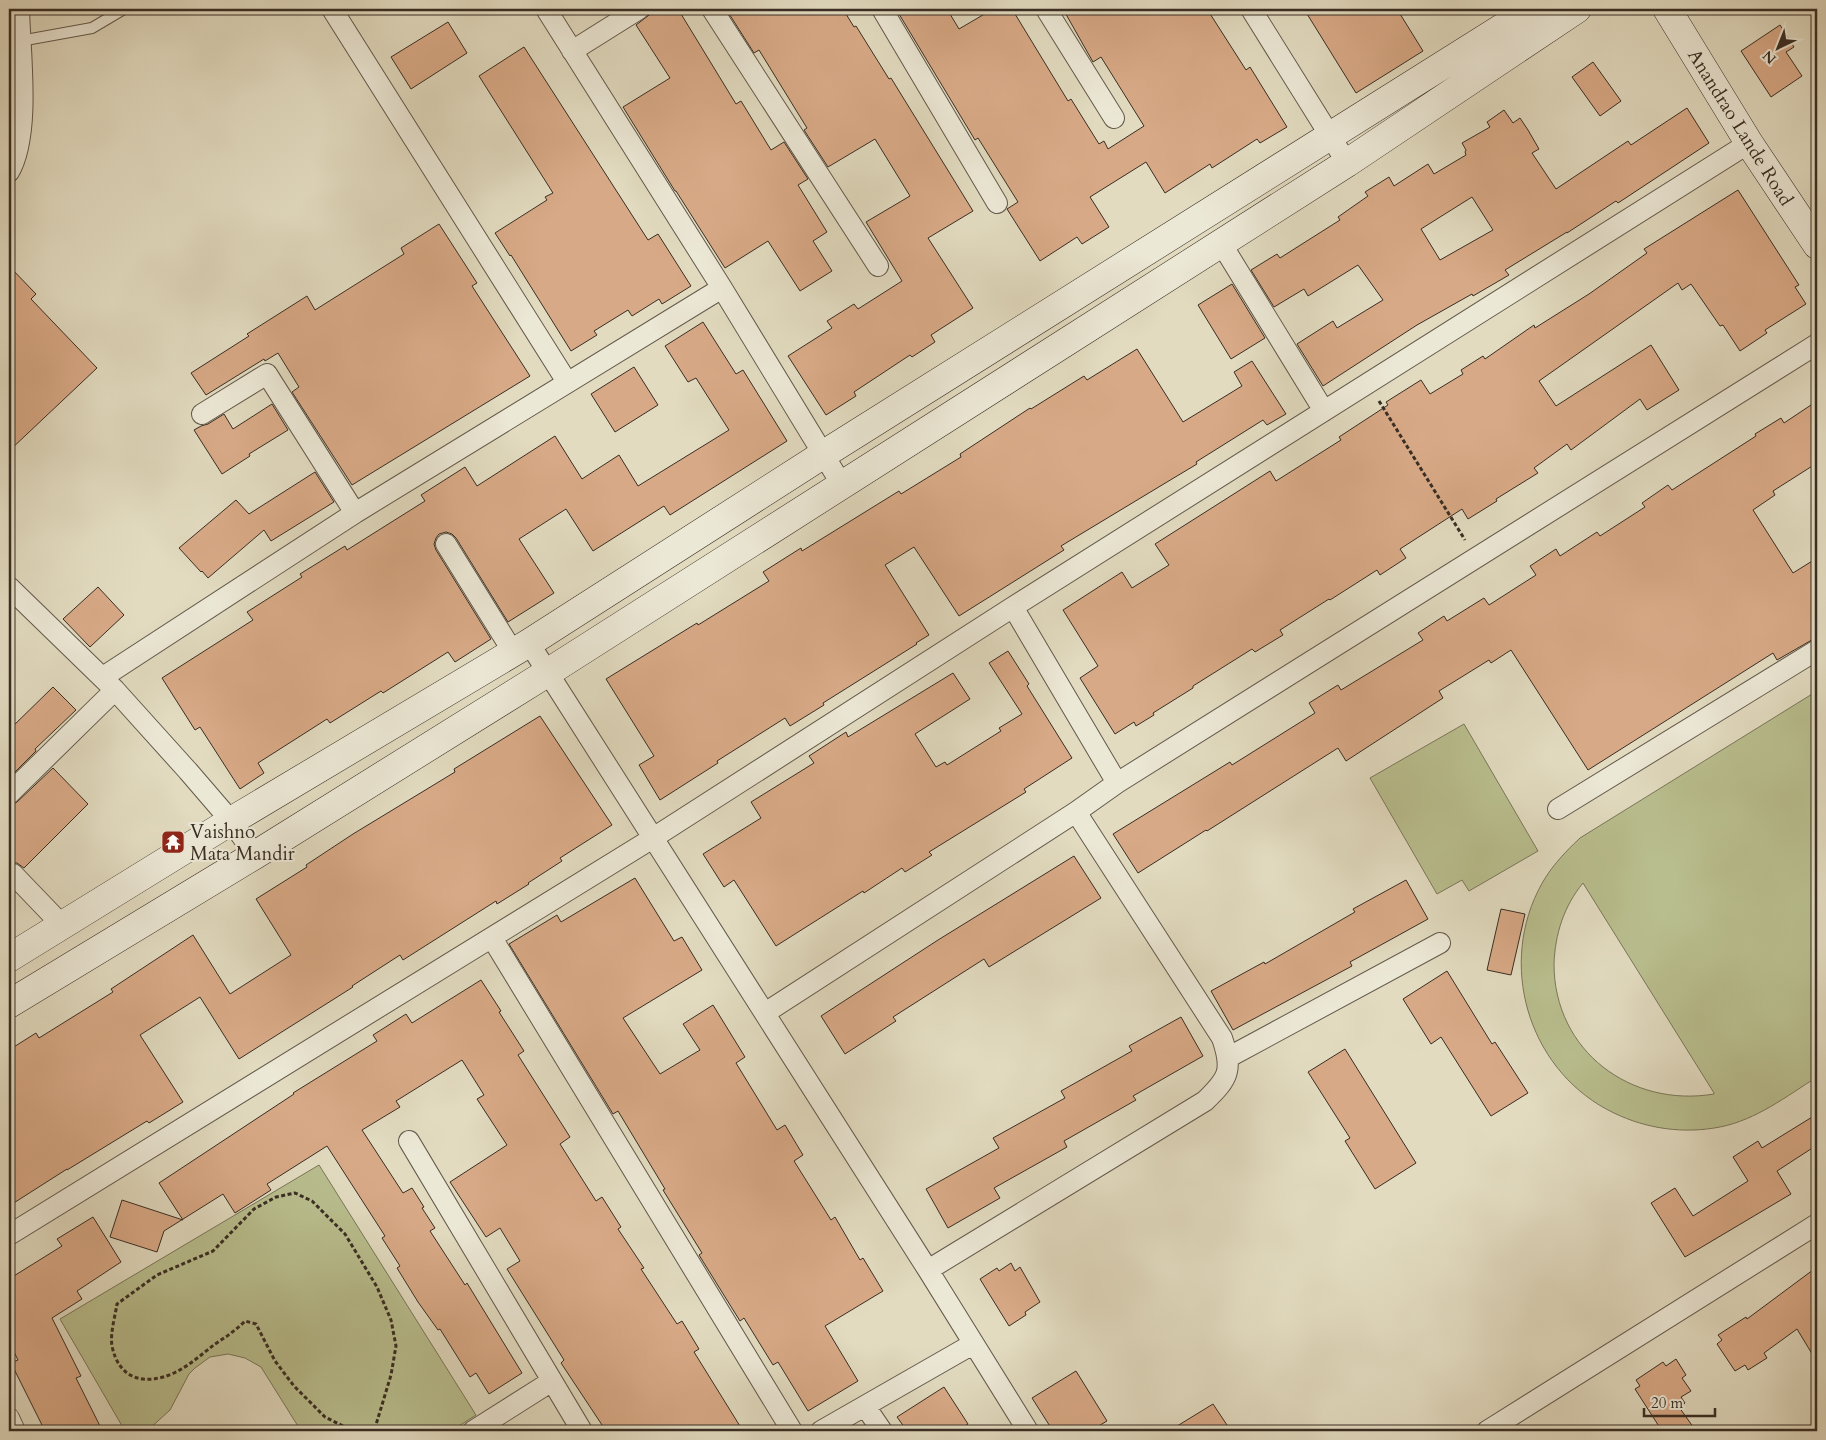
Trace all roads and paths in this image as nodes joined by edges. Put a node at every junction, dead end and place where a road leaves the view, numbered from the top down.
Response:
1 (19, 9) edge
2 (124, 9) edge
3 (332, 9) edge
4 (546, 9) edge
5 (639, 9) edge
6 (712, 9) edge
7 (882, 9) edge
8 (1046, 9) edge
9 (1532, 9) edge
10 (1577, 9) edge
11 (1667, 9) edge
12 (1255, 10) edge
13 (572, 51) junction
14 (17, 58) edge
15 (1114, 118) dead end
16 (1329, 136) junction
17 (1750, 143) junction
18 (1347, 163) junction
19 (9, 172) edge
20 (997, 203) dead end
21 (1221, 243) junction
22 (1817, 245) edge
23 (878, 266) dead end
24 (722, 288) junction
25 (1817, 344) edge
26 (567, 382) junction
27 (1368, 384) junction
28 (1324, 411) junction
29 (202, 414) dead end
30 (824, 454) junction
31 (842, 485) junction
32 (355, 513) junction
33 (446, 544) dead end
34 (1476, 557) junction
35 (11, 592) edge
36 (1013, 607) junction
37 (521, 648) junction
38 (1817, 650) edge
39 (547, 673) junction
40 (109, 684) junction
41 (1117, 782) junction
42 (9, 794) edge
43 (1558, 809) dead end
44 (1076, 812) junction
45 (231, 821) junction
46 (653, 838) junction
47 (256, 855) junction
48 (13, 874) dead end
49 (62, 925) junction
50 (492, 938) junction
51 (1440, 943) dead end
52 (9, 958) edge
53 (9, 1004) edge
54 (765, 1013) junction
55 (1229, 1057) junction
56 (409, 1141) dead end
57 (1817, 1224) edge
58 (9, 1235) edge
59 (928, 1270) junction
60 (973, 1344) junction
61 (552, 1381) junction
62 (866, 1406) junction
63 (9, 1418) edge
64 (375, 1429) edge
65 (15, 1431) edge
66 (475, 1431) edge
67 (582, 1431) edge
68 (792, 1431) edge
69 (821, 1431) edge
70 (882, 1431) edge
71 (1028, 1431) edge
72 (1488, 1431) edge

1 - 14 street
2 - 14 lane
3 - 26 street
4 - 13 street
5 - 13 street
6 - 23 street
7 - 20 street
8 - 15 street
9 - 16 main road
10 - 18 main road
11 - 17 main road, Anandrao Lande Road
12 - 16 street
13 - 24 street
14 - 19 street
16 - 18 street
16 - 30 main road
17 - 22 main road, Anandrao Lande Road
17 - 27 street
18 - 21 main road
21 - 28 street
21 - 31 main road
24 - 26 street
24 - 30 street
25 - 34 street
26 - 32 street
27 - 28 street
27 - 34 path
28 - 36 street
29 - 32 street
30 - 31 street
30 - 37 main road
31 - 39 main road
32 - 40 street
33 - 37 street
34 - 41 street
35 - 40 street
36 - 41 street
36 - 46 street
37 - 39 street
37 - 45 main road
38 - 43 street
39 - 46 street
39 - 47 main road
40 - 42 street
40 - 45 street
41 - 44 street
44 - 54 street
44 - 55 street
45 - 47 street
45 - 49 main road
46 - 50 street
46 - 54 street
47 - 53 main road
48 - 49 street
49 - 52 main road
50 - 58 street
50 - 68 street
51 - 55 street
54 - 59 street
55 - 59 street
56 - 61 street
57 - 72 street
59 - 60 street
60 - 62 street
60 - 71 street
61 - 66 street
61 - 67 street
62 - 69 street
62 - 70 street
63 - 65 street
64 - 64 path

